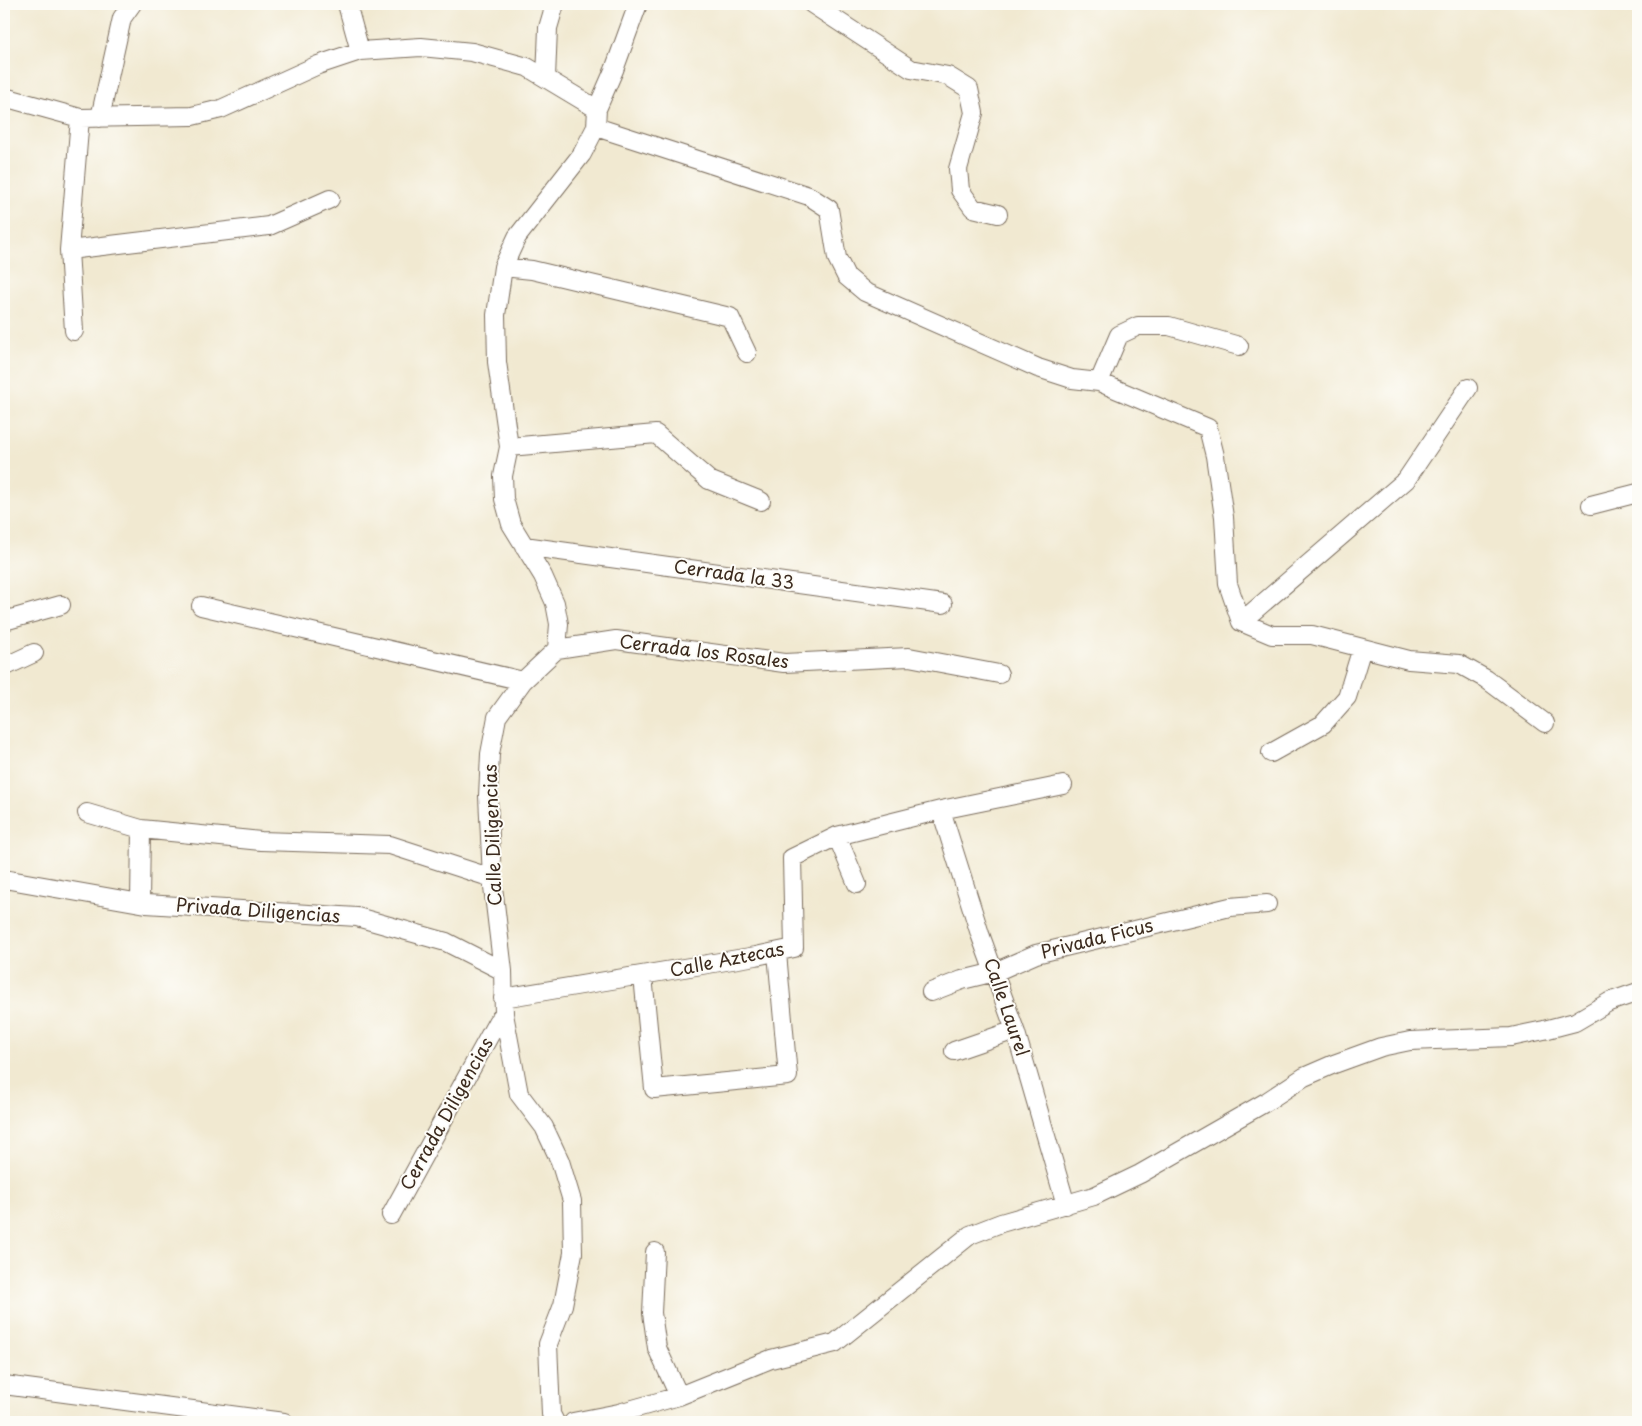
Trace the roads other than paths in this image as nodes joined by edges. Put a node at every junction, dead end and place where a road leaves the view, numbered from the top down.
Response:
1 (132, 4) edge
2 (347, 4) edge
3 (555, 4) edge
4 (638, 4) edge
5 (812, 4) edge
6 (360, 51) junction
7 (546, 78) junction
8 (4, 97) edge
9 (597, 109) junction
10 (80, 118) junction
11 (100, 118) junction
12 (596, 127) junction
13 (330, 198) dead end
14 (998, 214) dead end
15 (69, 250) junction
16 (503, 267) junction
17 (74, 331) dead end
18 (1239, 346) dead end
19 (747, 353) dead end
20 (1099, 382) junction
21 (1468, 388) dead end
22 (509, 447) junction
23 (1638, 493) edge
24 (760, 501) dead end
25 (1591, 506) dead end
26 (524, 546) junction
27 (943, 604) dead end
28 (61, 605) dead end
29 (201, 606) dead end
30 (4, 620) edge
31 (1241, 622) junction
32 (1362, 648) junction
33 (557, 649) junction
34 (34, 653) dead end
35 (4, 667) edge
36 (999, 674) dead end
37 (523, 681) junction
38 (1545, 723) dead end
39 (1271, 753) dead end
40 (1062, 785) dead end
41 (942, 810) junction
42 (87, 813) dead end
43 (141, 829) junction
44 (837, 836) junction
45 (492, 878) junction
46 (4, 879) edge
47 (857, 884) dead end
48 (140, 902) junction
49 (1267, 904) dead end
50 (777, 953) junction
51 (503, 971) junction
52 (995, 972) junction
53 (643, 976) junction
54 (931, 992) dead end
55 (1638, 992) edge
56 (504, 1006) junction
57 (1015, 1030) junction
58 (954, 1050) dead end
59 (1066, 1205) junction
60 (391, 1215) dead end
61 (655, 1252) dead end
62 (4, 1384) edge
63 (680, 1396) junction
64 (284, 1422) edge
65 (555, 1422) edge
66 (574, 1422) edge

1 - 11 street
2 - 6 street
3 - 7 street
4 - 9 street
5 - 14 street
6 - 7 street
6 - 11 street
7 - 9 street
8 - 10 street
9 - 12 street
10 - 11 street
10 - 15 street
12 - 16 street
12 - 20 street
13 - 15 street
15 - 17 street
16 - 19 street
16 - 22 street
18 - 20 street
20 - 31 street
21 - 31 street
22 - 24 street
22 - 26 street
23 - 25 street
26 - 27 street, Cerrada la 33
26 - 33 street
28 - 30 street
29 - 37 street
31 - 32 street
32 - 38 street
32 - 39 street
33 - 36 street, Cerrada los Rosales
33 - 37 street, Calle Diligencias
34 - 35 street
37 - 45 street, Calle Diligencias
40 - 41 street, Calle Aztecas
41 - 44 street, Calle Aztecas
41 - 52 street, Calle Laurel
42 - 43 street
43 - 45 street
43 - 48 street
44 - 47 street
44 - 50 street, Calle Aztecas
45 - 51 street, Calle Diligencias
46 - 48 street, Privada Diligencias
48 - 51 street, Privada Diligencias
49 - 52 street, Privada Ficus
50 - 53 street, Calle Aztecas
50 - 53 street
51 - 56 street, Calle Diligencias
52 - 54 street, Privada Ficus
52 - 57 street, Calle Laurel
53 - 56 street, Calle Aztecas
55 - 59 street
56 - 60 street, Cerrada Diligencias
56 - 65 street, Calle Diligencias
57 - 58 street
57 - 59 street, Calle Laurel
59 - 63 street
61 - 63 street
62 - 64 street
63 - 66 street

